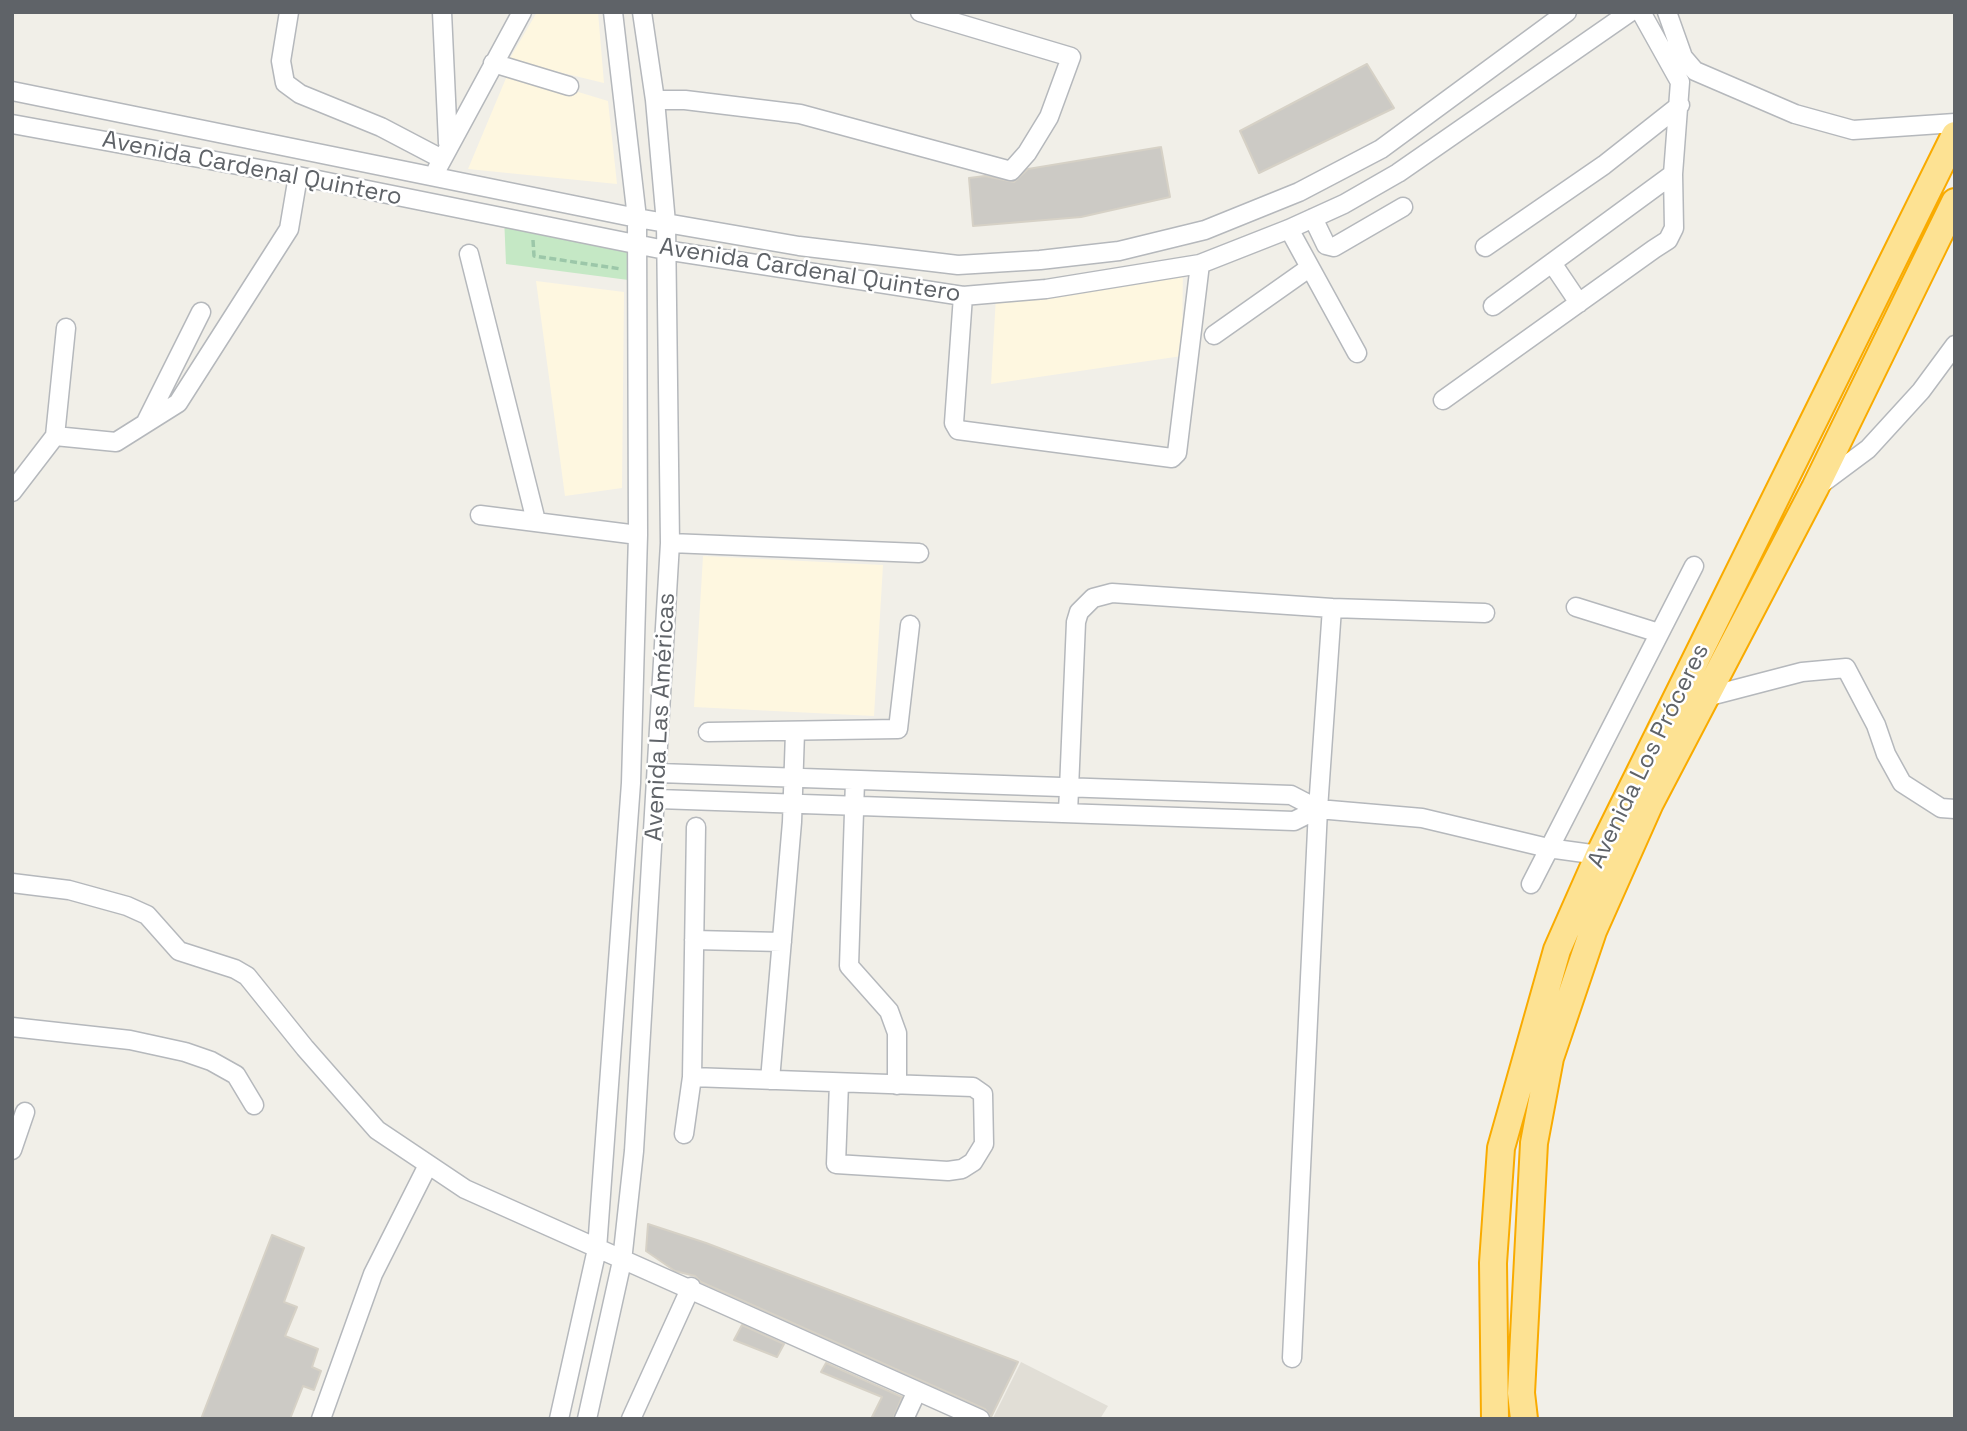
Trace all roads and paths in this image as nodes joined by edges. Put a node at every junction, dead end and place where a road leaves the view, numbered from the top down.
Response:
1 (289, 12) edge
2 (442, 12) edge
3 (522, 12) edge
4 (613, 12) edge
5 (642, 12) edge
6 (920, 12) edge
7 (1567, 12) edge
8 (1630, 12) edge
9 (1641, 12) edge
10 (1667, 12) edge
11 (493, 63) junction
12 (569, 86) dead end
13 (12, 91) edge
14 (655, 100) junction
15 (1679, 105) junction
16 (1955, 123) edge
17 (12, 124) edge
18 (1955, 135) edge
19 (445, 152) junction
20 (1673, 174) junction
21 (298, 176) junction
22 (434, 177) junction
23 (1955, 202) edge
24 (1403, 207) dead end
25 (637, 218) junction
26 (1313, 218) junction
27 (666, 223) junction
28 (532, 224) junction
29 (1289, 229) junction
30 (637, 245) junction
31 (1485, 247) dead end
32 (665, 250) junction
33 (468, 254) dead end
34 (1552, 263) junction
35 (1200, 264) junction
36 (1309, 268) junction
37 (637, 271) junction
38 (963, 296) junction
39 (1578, 303) junction
40 (1493, 306) dead end
41 (201, 312) dead end
42 (66, 328) dead end
43 (1214, 335) dead end
44 (1955, 345) edge
45 (1357, 353) dead end
46 (1443, 400) dead end
47 (145, 424) junction
48 (55, 436) junction
49 (1815, 488) junction
50 (12, 492) edge
51 (480, 515) dead end
52 (536, 521) junction
53 (638, 535) junction
54 (670, 543) junction
55 (919, 553) dead end
56 (1694, 566) dead end
57 (1576, 607) dead end
58 (1332, 608) junction
59 (1485, 613) dead end
60 (910, 625) dead end
61 (1659, 633) junction
62 (1706, 697) junction
63 (708, 732) dead end
64 (795, 732) junction
65 (659, 773) junction
66 (792, 780) junction
67 (855, 781) junction
68 (1069, 785) junction
69 (658, 799) junction
70 (791, 804) junction
71 (854, 808) junction
72 (1318, 809) junction
73 (1955, 809) edge
74 (1068, 813) junction
75 (696, 827) dead end
76 (1548, 848) junction
77 (1599, 855) junction
78 (12, 883) edge
79 (1531, 884) dead end
80 (694, 940) junction
81 (782, 942) junction
82 (12, 1027) edge
83 (692, 1077) junction
84 (770, 1080) junction
85 (839, 1083) junction
86 (897, 1085) junction
87 (254, 1105) dead end
88 (25, 1112) dead end
89 (684, 1135) dead end
90 (12, 1150) edge
91 (428, 1165) junction
92 (597, 1249) junction
93 (622, 1261) junction
94 (691, 1287) junction
95 (1292, 1358) dead end
96 (916, 1393) junction
97 (321, 1419) edge
98 (559, 1419) edge
99 (587, 1419) edge
100 (631, 1419) edge
101 (904, 1419) edge
102 (980, 1419) edge
103 (1494, 1419) edge
104 (1524, 1419) edge

1 - 19 street
2 - 19 street
3 - 11 street
4 - 25 street, Avenida Las Américas
5 - 14 street, Avenida Las Américas
6 - 14 street
7 - 27 street, Avenida Cardenal Quintero
8 - 26 street, Avenida Cardenal Quintero
9 - 15 street
10 - 16 street
11 - 12 street
11 - 19 street
13 - 22 street, Avenida Cardenal Quintero
14 - 27 street, Avenida Las Américas
15 - 20 street
15 - 31 street
17 - 21 street, Avenida Cardenal Quintero
18 - 77 highway, Avenida Los Próceres
19 - 22 street
20 - 34 street
20 - 39 street
21 - 28 street, Avenida Cardenal Quintero
21 - 47 street
22 - 25 street, Avenida Cardenal Quintero
23 - 49 highway, Avenida Los Próceres
24 - 26 street
25 - 27 street, Avenida Cardenal Quintero
25 - 30 street, Avenida Las Américas
26 - 29 street, Avenida Cardenal Quintero
27 - 32 street, Avenida Las Américas
28 - 30 street, Avenida Cardenal Quintero
28 - 37 path
29 - 35 street, Avenida Cardenal Quintero
29 - 36 street
30 - 32 street, Avenida Cardenal Quintero
30 - 37 street, Avenida Las Américas
32 - 38 street, Avenida Cardenal Quintero
32 - 54 street, Avenida Las Américas
33 - 52 street
34 - 39 street
34 - 40 street
35 - 38 street, Avenida Cardenal Quintero
35 - 38 street
36 - 43 street
36 - 45 street
37 - 53 street, Avenida Las Américas
39 - 46 street
41 - 47 street
42 - 48 street
44 - 49 street
47 - 48 street
48 - 50 street
49 - 62 highway, Avenida Los Próceres
51 - 52 street
52 - 53 street
53 - 92 street, Avenida Las Américas
54 - 55 street
54 - 65 street, Avenida Las Américas
56 - 61 street
57 - 61 street
58 - 59 street
58 - 68 street
58 - 72 street
60 - 64 street
61 - 76 street
62 - 73 street
62 - 104 highway, Avenida Los Próceres
63 - 64 street
64 - 66 street
65 - 66 street
65 - 69 street, Avenida Las Américas
66 - 67 street
66 - 70 street
67 - 68 street
67 - 71 street
68 - 72 street
68 - 74 street
69 - 70 street
69 - 93 street, Avenida Las Américas
70 - 71 street
70 - 81 street
71 - 74 street
71 - 86 street
72 - 74 street
72 - 76 street
72 - 95 street
75 - 80 street
76 - 77 street
76 - 79 street
77 - 103 highway, Avenida Los Próceres
78 - 91 street
80 - 81 street
80 - 83 street
81 - 84 street
82 - 87 street
83 - 84 street
83 - 89 street
84 - 85 street
85 - 86 street
85 - 86 street
88 - 90 street
91 - 92 street
91 - 97 street
92 - 93 street
92 - 98 street, Avenida Las Américas
93 - 94 street
93 - 99 street, Avenida Las Américas
94 - 96 street
94 - 100 street
96 - 101 street
96 - 102 street

